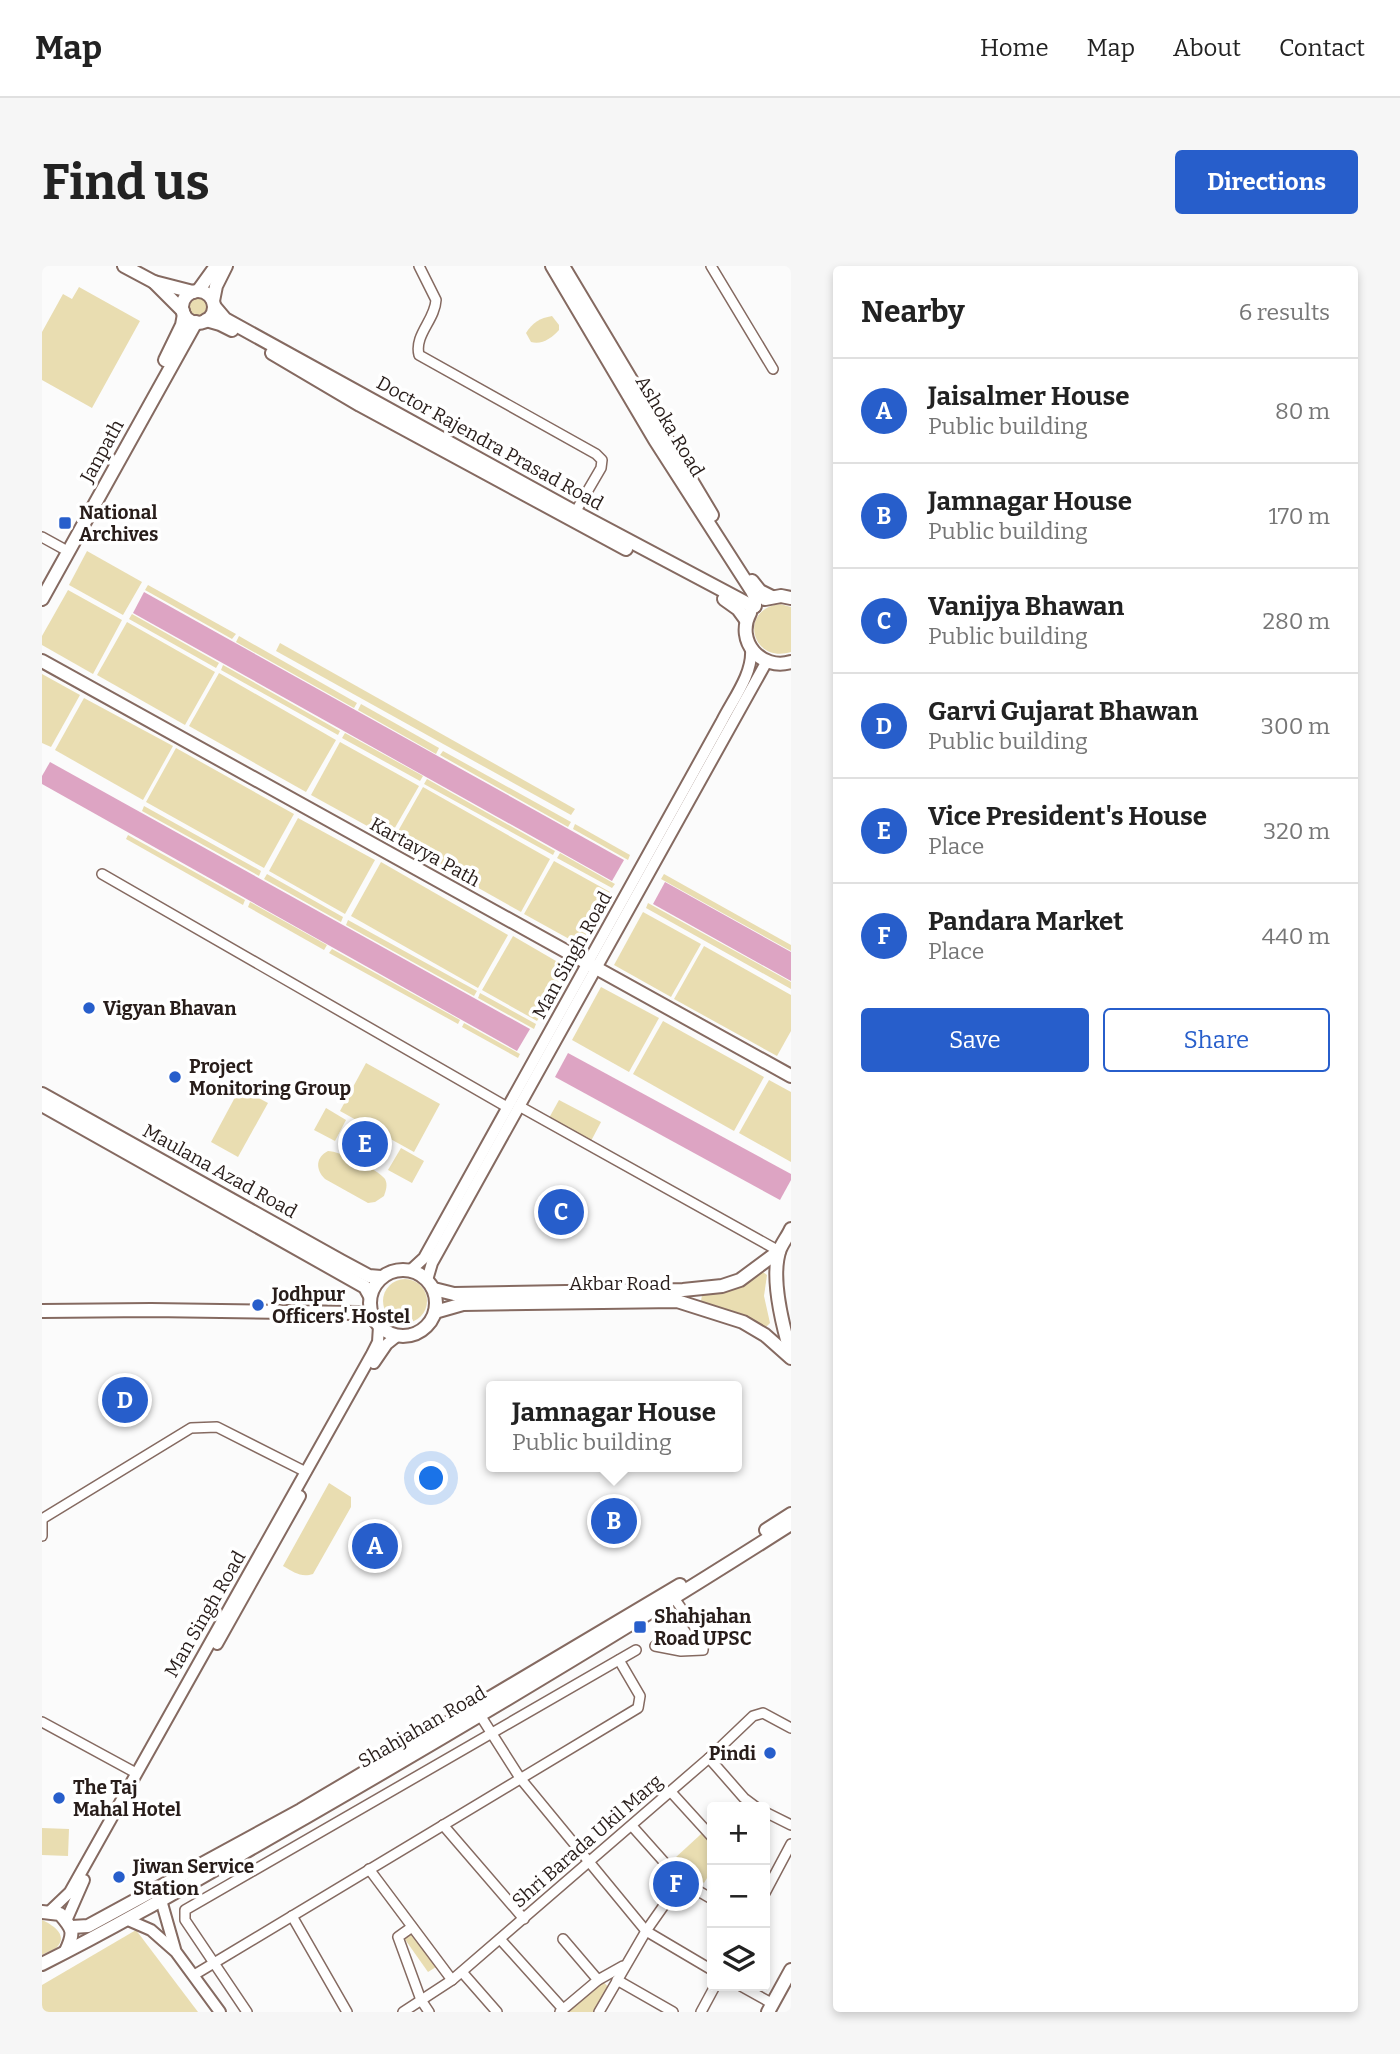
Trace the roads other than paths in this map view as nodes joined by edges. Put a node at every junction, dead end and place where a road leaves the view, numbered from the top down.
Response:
1 (216, 266) edge
2 (226, 266) edge
3 (419, 266) edge
4 (552, 266) edge
5 (563, 266) edge
6 (710, 266) edge
7 (126, 267) edge
8 (154, 282) junction
9 (196, 291) junction
10 (213, 303) junction
11 (184, 313) junction
12 (201, 321) junction
13 (773, 369) dead end
14 (573, 516) junction
15 (42, 537) edge
16 (62, 548) junction
17 (42, 584) edge
18 (785, 596) edge
19 (42, 599) edge
20 (754, 606) junction
21 (746, 620) junction
22 (751, 649) junction
23 (42, 661) edge
24 (767, 661) junction
25 (789, 664) edge
26 (102, 874) dead end
27 (591, 967) junction
28 (791, 1076) edge
29 (42, 1094) edge
30 (42, 1105) edge
31 (513, 1107) junction
32 (791, 1229) edge
33 (779, 1251) junction
34 (411, 1270) junction
35 (381, 1277) junction
36 (430, 1284) junction
37 (691, 1289) junction
38 (370, 1297) junction
39 (42, 1304) edge
40 (691, 1305) junction
41 (42, 1311) edge
42 (435, 1312) junction
43 (376, 1322) junction
44 (396, 1335) junction
45 (791, 1356) edge
46 (306, 1472) junction
47 (791, 1514) edge
48 (42, 1520) edge
49 (791, 1524) edge
50 (42, 1536) edge
51 (674, 1598) junction
52 (655, 1646) dead end
53 (636, 1650) dead end
54 (619, 1660) junction
55 (480, 1715) junction
56 (42, 1722) edge
57 (791, 1728) edge
58 (491, 1734) junction
59 (709, 1758) junction
60 (136, 1773) junction
61 (520, 1778) junction
62 (671, 1792) junction
63 (749, 1802) edge
64 (770, 1814) edge
65 (443, 1825) junction
66 (791, 1825) edge
67 (632, 1826) junction
68 (707, 1832) edge
69 (791, 1844) edge
70 (589, 1863) junction
71 (369, 1869) junction
72 (770, 1871) edge
73 (775, 1874) junction
74 (681, 1881) junction
75 (770, 1884) edge
76 (707, 1896) edge
77 (161, 1900) junction
78 (46, 1912) edge
79 (292, 1916) junction
80 (524, 1919) junction
81 (128, 1920) junction
82 (69, 1924) junction
83 (412, 1927) junction
84 (646, 1931) junction
85 (500, 1939) junction
86 (563, 1939) dead end
87 (66, 1951) junction
88 (176, 1952) junction
89 (215, 1963) junction
90 (42, 1964) edge
91 (707, 1967) edge
92 (791, 1970) edge
93 (462, 1972) junction
94 (194, 1975) junction
95 (617, 1976) junction
96 (595, 1977) junction
97 (453, 1980) junction
98 (791, 1989) edge
99 (712, 1991) edge
100 (748, 1991) edge
101 (421, 2000) junction
102 (773, 2009) edge
103 (561, 2011) edge
104 (220, 2012) edge
105 (247, 2012) edge
106 (347, 2012) edge
107 (403, 2012) edge
108 (429, 2012) edge
109 (497, 2012) edge
110 (599, 2012) edge
111 (673, 2012) edge
112 (701, 2012) edge

1 - 9 main road
2 - 10 main road
3 - 14 street
4 - 20 main road, Ashoka Road
5 - 18 main road, Ashoka Road
6 - 13 street
7 - 8 main road
8 - 9 main road
8 - 11 main road
9 - 10 main road
9 - 11 main road
10 - 12 main road
10 - 14 main road, Doctor Rajendra Prasad Road
11 - 12 main road
11 - 16 main road, Janpath
12 - 14 main road, Doctor Rajendra Prasad Road
12 - 19 main road, Janpath
14 - 20 main road, Doctor Rajendra Prasad Road
14 - 21 main road, Doctor Rajendra Prasad Road
15 - 16 street
16 - 17 main road, Janpath
18 - 20 main road
20 - 21 main road
21 - 22 main road
22 - 24 main road
22 - 27 street, Man Singh Road
23 - 27 main road, Kartavya Path
24 - 25 main road
24 - 27 street, Man Singh Road
26 - 31 street
27 - 28 main road, Kartavya Path
27 - 31 street, Man Singh Road
29 - 35 main road, Maulana Azad Road
30 - 38 main road, Maulana Azad Road
31 - 33 street
31 - 34 street, Man Singh Road
31 - 36 street, Man Singh Road
32 - 33 main road
33 - 37 main road, Akbar Road
33 - 45 main road
34 - 35 main road
34 - 36 main road
35 - 38 main road
36 - 37 main road, Akbar Road
36 - 42 main road
37 - 40 main road
38 - 39 main road
38 - 43 main road
40 - 42 main road, Akbar Road
40 - 45 main road, Akbar Road
41 - 43 main road
42 - 44 main road
43 - 44 main road
43 - 46 street, Man Singh Road
44 - 82 street, Man Singh Road
46 - 48 street
46 - 60 street, Man Singh Road
47 - 82 main road, Shahjahan Road
48 - 50 street
49 - 51 main road, Shahjahan Road
51 - 52 street
51 - 55 main road, Shahjahan Road
53 - 54 street
54 - 58 street
54 - 61 street
55 - 58 street
55 - 77 main road, Shahjahan Road
56 - 60 street
57 - 59 street, Shri Barada Ukil Marg
58 - 61 street
58 - 89 street
59 - 62 street, Shri Barada Ukil Marg
59 - 63 street
60 - 78 street, Man Singh Road
61 - 65 street
61 - 70 street
62 - 67 street, Shri Barada Ukil Marg
62 - 68 street
64 - 66 street
65 - 71 street
65 - 80 street
67 - 70 street, Shri Barada Ukil Marg
67 - 74 street
69 - 73 street
70 - 80 street, Shri Barada Ukil Marg
70 - 84 street
71 - 79 street
71 - 83 street
72 - 73 street
73 - 75 street
74 - 76 street
74 - 84 street
77 - 81 main road, Shahjahan Road
77 - 88 street
78 - 82 main road
79 - 89 street
79 - 106 street
80 - 85 street, Shri Barada Ukil Marg
81 - 87 main road, Shahjahan Road
81 - 88 street
82 - 87 main road
83 - 97 street
83 - 101 street
84 - 91 street
84 - 95 street
85 - 93 street, Shri Barada Ukil Marg
85 - 103 street
86 - 96 street
87 - 90 main road, Shahjahan Road
88 - 94 street
89 - 94 street
89 - 105 street
92 - 102 main road
93 - 97 street, Shri Barada Ukil Marg
93 - 109 street
94 - 104 street
95 - 96 street
95 - 110 street
95 - 111 street
96 - 103 street
97 - 101 street, Shri Barada Ukil Marg
98 - 102 main road
99 - 112 street
100 - 102 street
101 - 107 street, Shri Barada Ukil Marg
101 - 108 street

